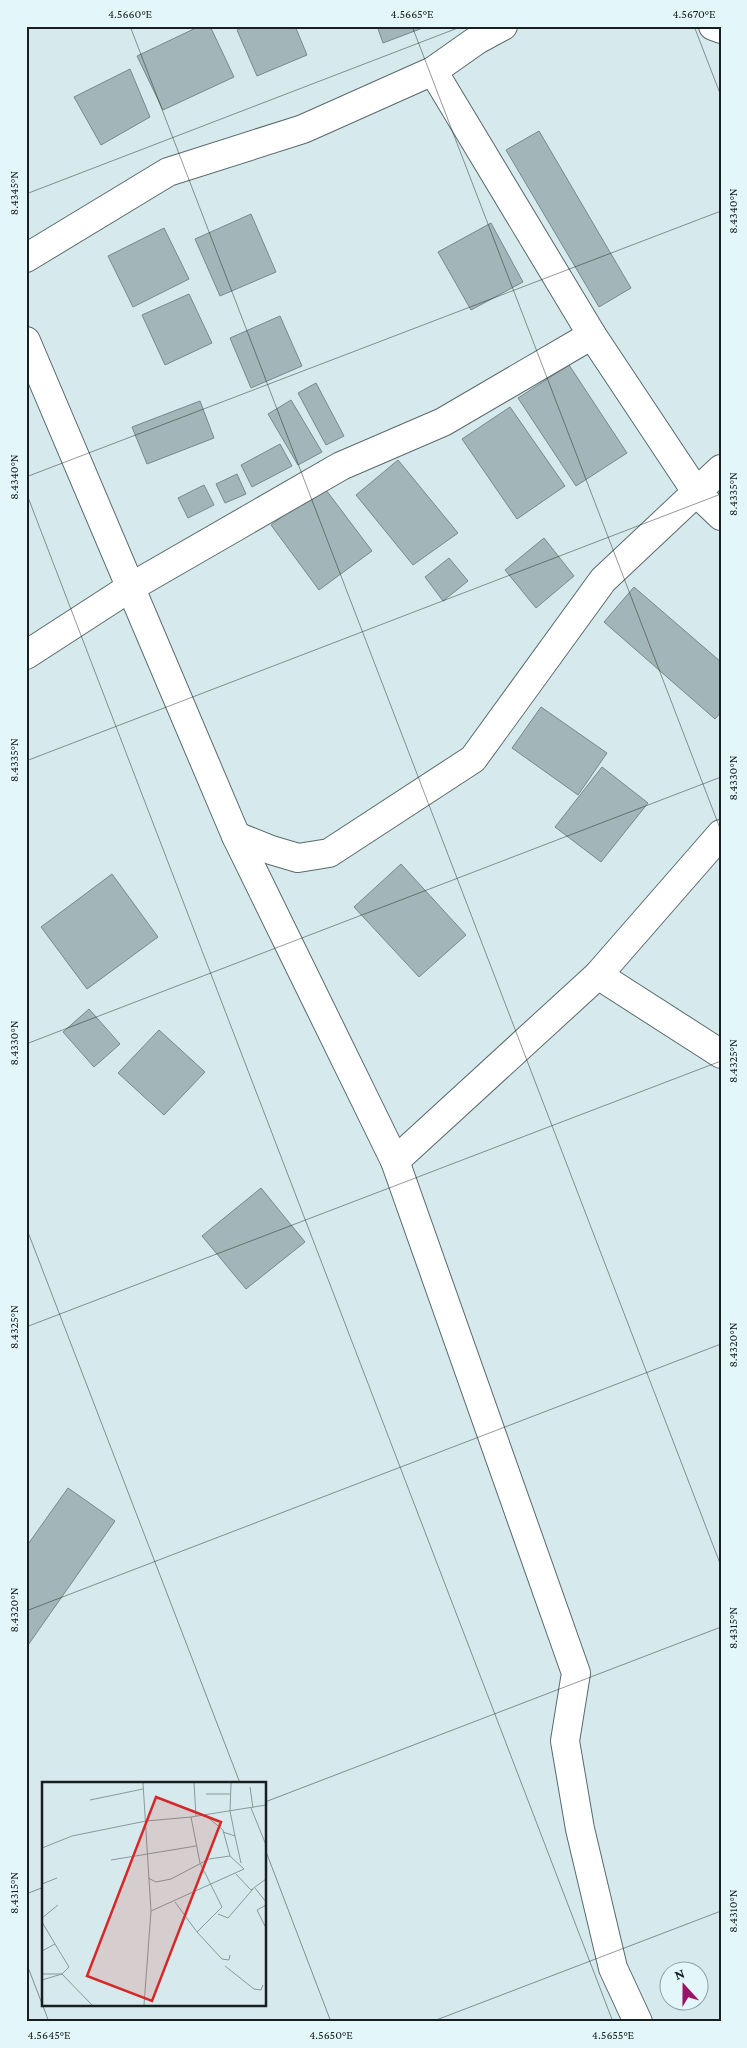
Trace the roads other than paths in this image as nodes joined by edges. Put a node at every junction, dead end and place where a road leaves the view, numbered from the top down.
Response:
1 (503, 26) edge
2 (713, 26) edge
3 (721, 29) edge
4 (474, 33) edge
5 (434, 71) junction
6 (26, 258) edge
7 (592, 335) junction
8 (26, 341) edge
9 (721, 469) edge
10 (698, 493) junction
11 (721, 516) edge
12 (131, 587) junction
13 (26, 655) edge
14 (721, 834) edge
15 (236, 836) junction
16 (598, 975) junction
17 (721, 1054) edge
18 (395, 1161) junction
19 (638, 2022) edge

1 - 4 street
2 - 3 street
4 - 5 street
5 - 6 street
5 - 7 street
7 - 10 street
7 - 12 street
8 - 12 street
9 - 10 street
10 - 11 street
10 - 15 street
12 - 13 street
12 - 15 street
14 - 16 street
15 - 18 street
16 - 17 street
16 - 18 street
18 - 19 street

